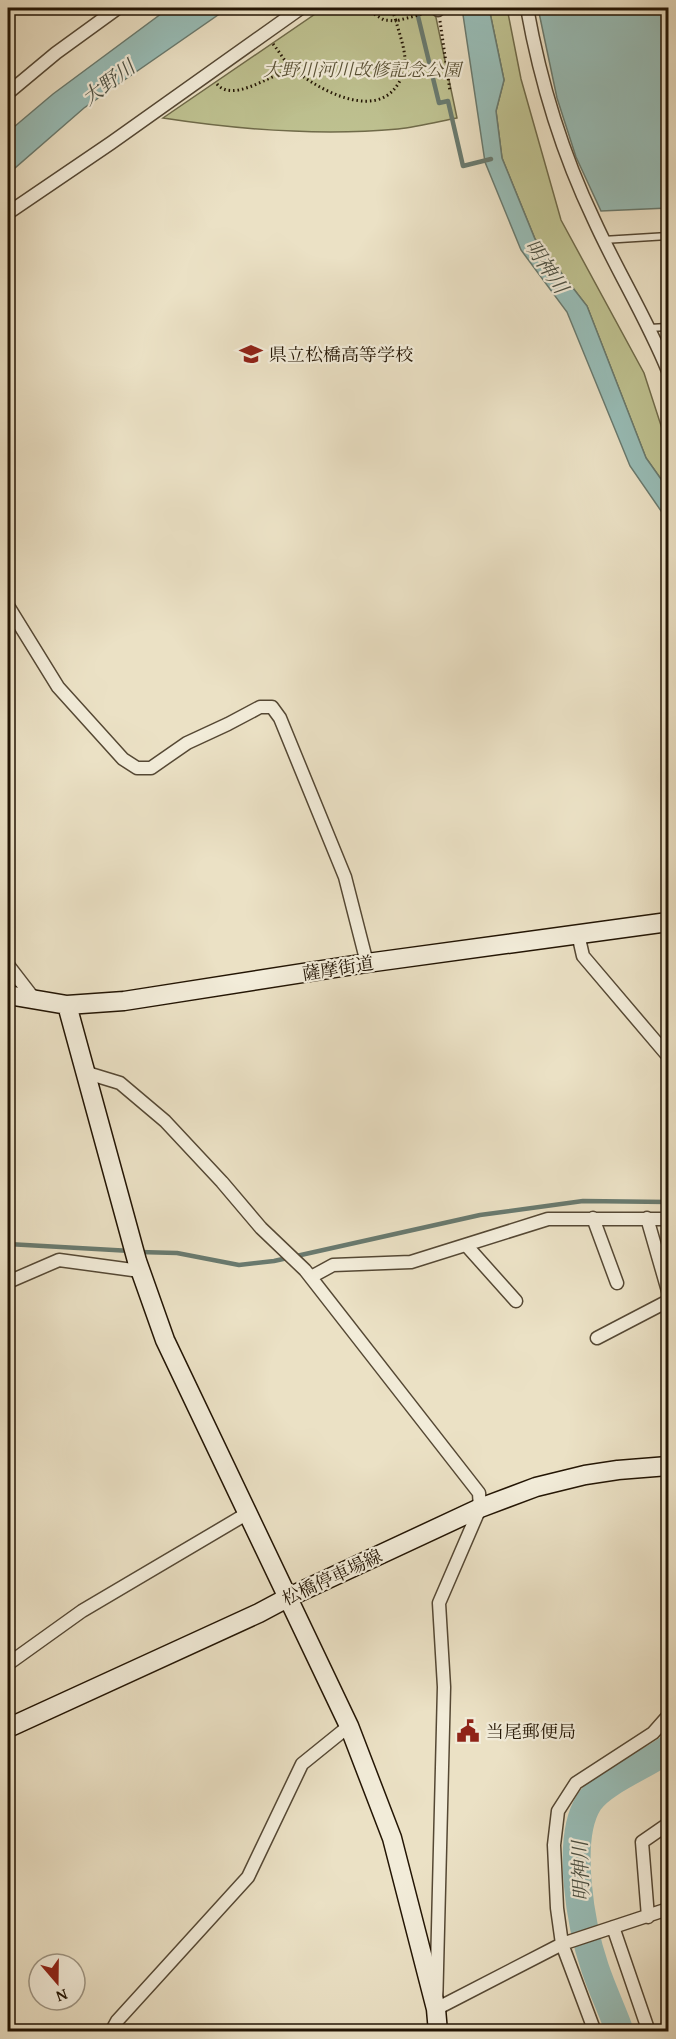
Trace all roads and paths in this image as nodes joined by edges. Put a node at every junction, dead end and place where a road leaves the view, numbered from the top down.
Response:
1 (118, 8) edge
2 (301, 8) edge
3 (364, 8) edge
4 (390, 8) edge
5 (527, 8) edge
6 (438, 9) edge
7 (423, 14) dead end
8 (396, 21) junction
9 (265, 33) junction
10 (297, 72) junction
11 (208, 73) junction
12 (450, 90) dead end
13 (8, 93) edge
14 (8, 213) edge
15 (669, 236) edge
16 (603, 240) junction
17 (669, 327) edge
18 (648, 328) junction
19 (669, 371) edge
20 (8, 606) edge
21 (669, 922) edge
22 (578, 934) junction
23 (367, 963) junction
24 (8, 965) edge
25 (8, 995) edge
26 (34, 1000) junction
27 (67, 1005) junction
28 (669, 1056) edge
29 (84, 1072) junction
30 (593, 1218) junction
31 (647, 1218) junction
32 (669, 1219) edge
33 (466, 1245) junction
34 (139, 1266) junction
35 (308, 1273) junction
36 (8, 1282) edge
37 (617, 1283) dead end
38 (669, 1291) edge
39 (516, 1301) dead end
40 (669, 1301) edge
41 (597, 1338) dead end
42 (669, 1466) edge
43 (480, 1508) junction
44 (248, 1513) junction
45 (289, 1597) junction
46 (8, 1664) edge
47 (669, 1716) edge
48 (349, 1726) junction
49 (8, 1728) edge
50 (669, 1824) edge
51 (669, 1909) edge
52 (648, 1917) junction
53 (613, 1927) junction
54 (565, 1943) junction
55 (436, 2008) junction
56 (111, 2031) edge
57 (438, 2031) edge
58 (594, 2031) edge
59 (650, 2031) edge

1 - 13 street
2 - 9 street
3 - 8 path
4 - 8 path
5 - 16 street
6 - 12 path
7 - 8 path
8 - 10 path
9 - 10 path
9 - 11 street
10 - 11 path
11 - 14 street
15 - 16 lane
16 - 18 street
17 - 18 lane
18 - 19 street
20 - 23 street
21 - 22 street, 薩摩街道
22 - 23 street, 薩摩街道
22 - 28 street
23 - 27 street, 薩摩街道
24 - 26 street
25 - 26 street, 薩摩街道
26 - 27 street, 薩摩街道
27 - 29 street
29 - 34 street
29 - 35 street
30 - 31 street
30 - 33 street
30 - 37 street
31 - 32 street
31 - 38 street
33 - 35 street
33 - 39 street
34 - 36 street
34 - 44 street
35 - 43 street
40 - 41 street
42 - 43 street, 松橋停車場線
43 - 45 street, 松橋停車場線
43 - 55 street
44 - 45 street
44 - 46 street
45 - 48 street
45 - 49 street, 松橋停車場線
47 - 54 street
48 - 55 street
48 - 56 street
50 - 52 street
51 - 52 street
52 - 53 street
53 - 54 street
53 - 59 street
54 - 55 street
54 - 58 street
55 - 57 street

